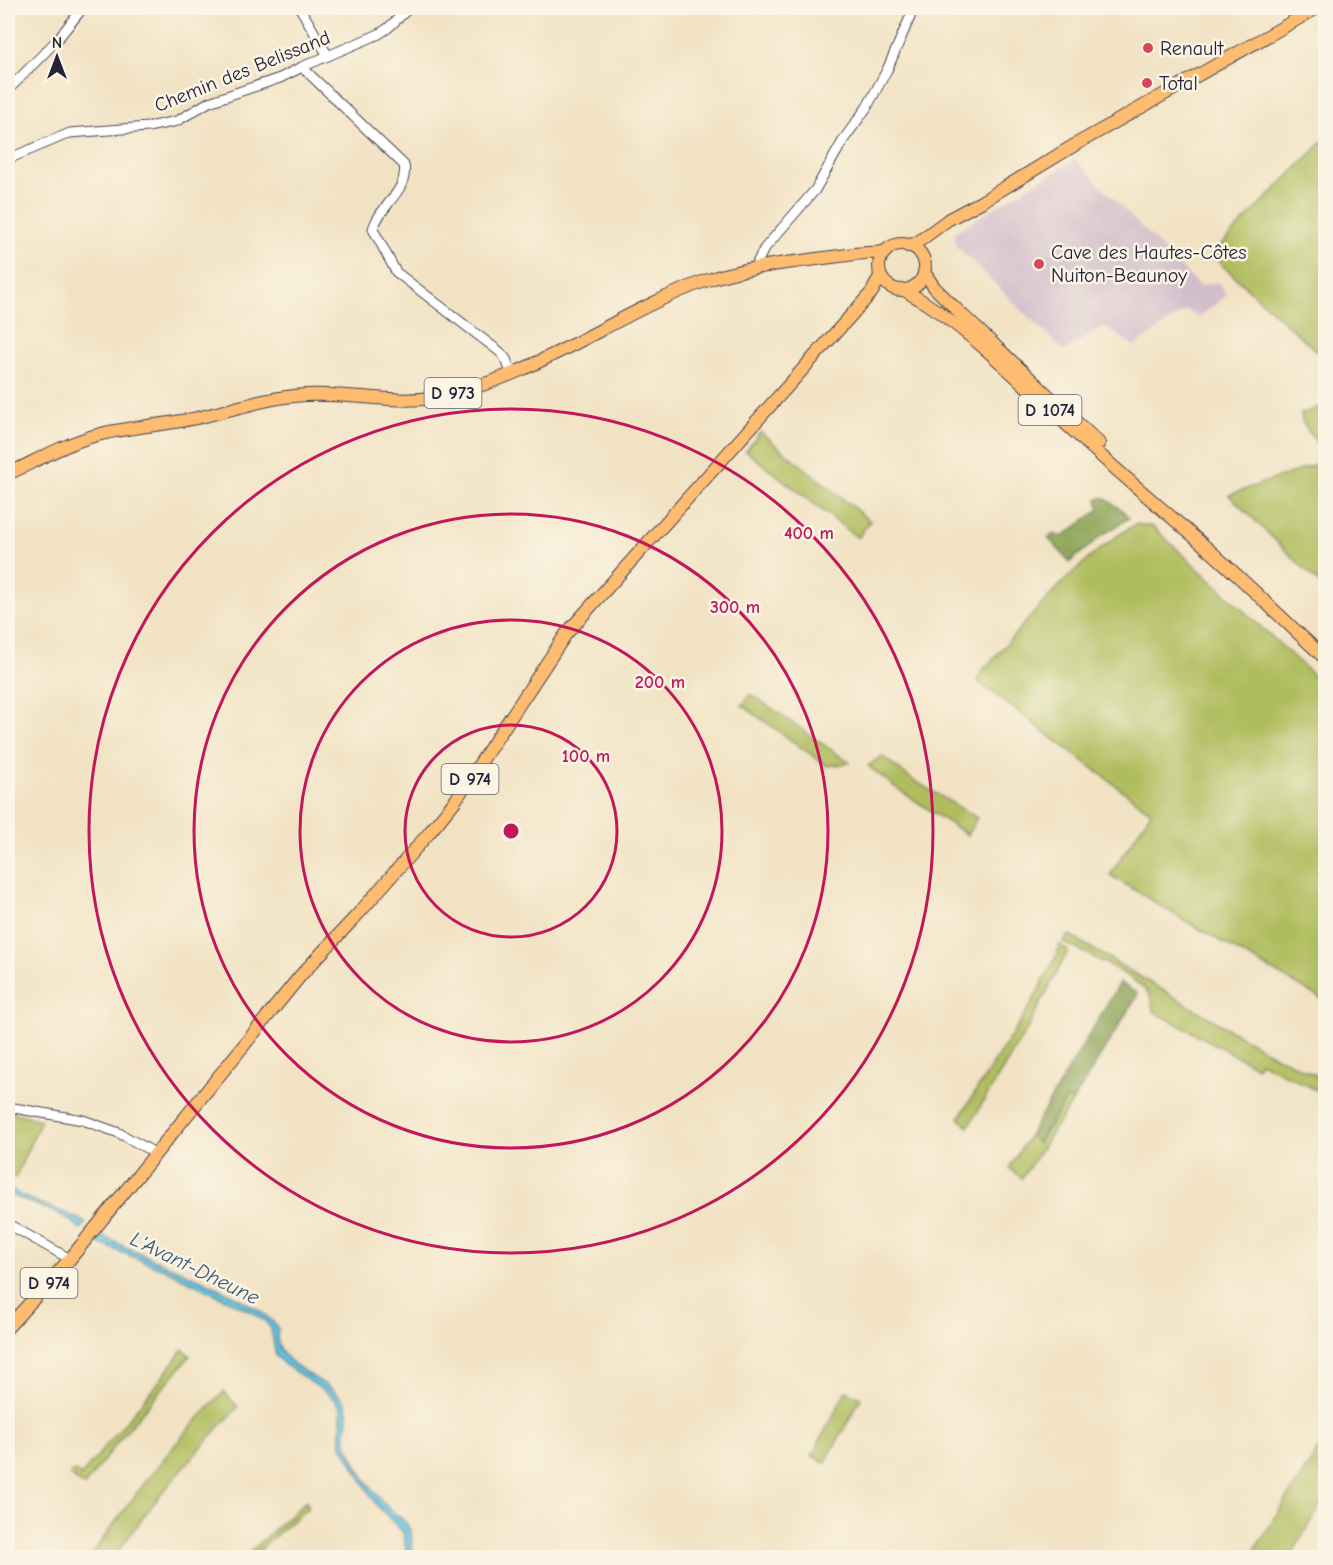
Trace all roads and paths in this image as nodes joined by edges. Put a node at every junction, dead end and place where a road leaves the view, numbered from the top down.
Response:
1 (83, 8) edge
2 (300, 8) edge
3 (409, 8) edge
4 (914, 8) edge
5 (1317, 8) edge
6 (328, 56) junction
7 (302, 67) junction
8 (8, 90) edge
9 (8, 159) edge
10 (962, 212) junction
11 (908, 246) junction
12 (886, 251) junction
13 (839, 258) junction
14 (923, 266) junction
15 (758, 268) junction
16 (880, 272) junction
17 (900, 290) junction
18 (839, 328) junction
19 (511, 373) junction
20 (8, 474) edge
21 (1192, 534) junction
22 (1326, 659) edge
23 (8, 1107) edge
24 (155, 1154) junction
25 (8, 1224) edge
26 (70, 1259) junction
27 (8, 1328) edge

1 - 8 street
2 - 6 street
3 - 6 street, Chemin des Belissand
4 - 15 street
5 - 10 main road
6 - 7 street, Chemin des Belissand
7 - 9 street, Chemin des Belissand
7 - 19 street
10 - 11 main road
10 - 14 main road
11 - 12 main road
11 - 14 main road
12 - 13 main road, D 973
12 - 16 main road
13 - 15 main road, D 973
13 - 16 main road, D 973
14 - 17 main road
14 - 21 main road, D 1074
15 - 19 main road, D 973
16 - 17 main road
16 - 18 main road, D 974
17 - 18 main road, D 974
17 - 21 main road, D 1074
18 - 24 main road, D 974
19 - 20 main road, D 973
21 - 22 main road, D 1074
23 - 24 street
24 - 26 main road, D 974
25 - 26 street
26 - 27 main road, D 974

